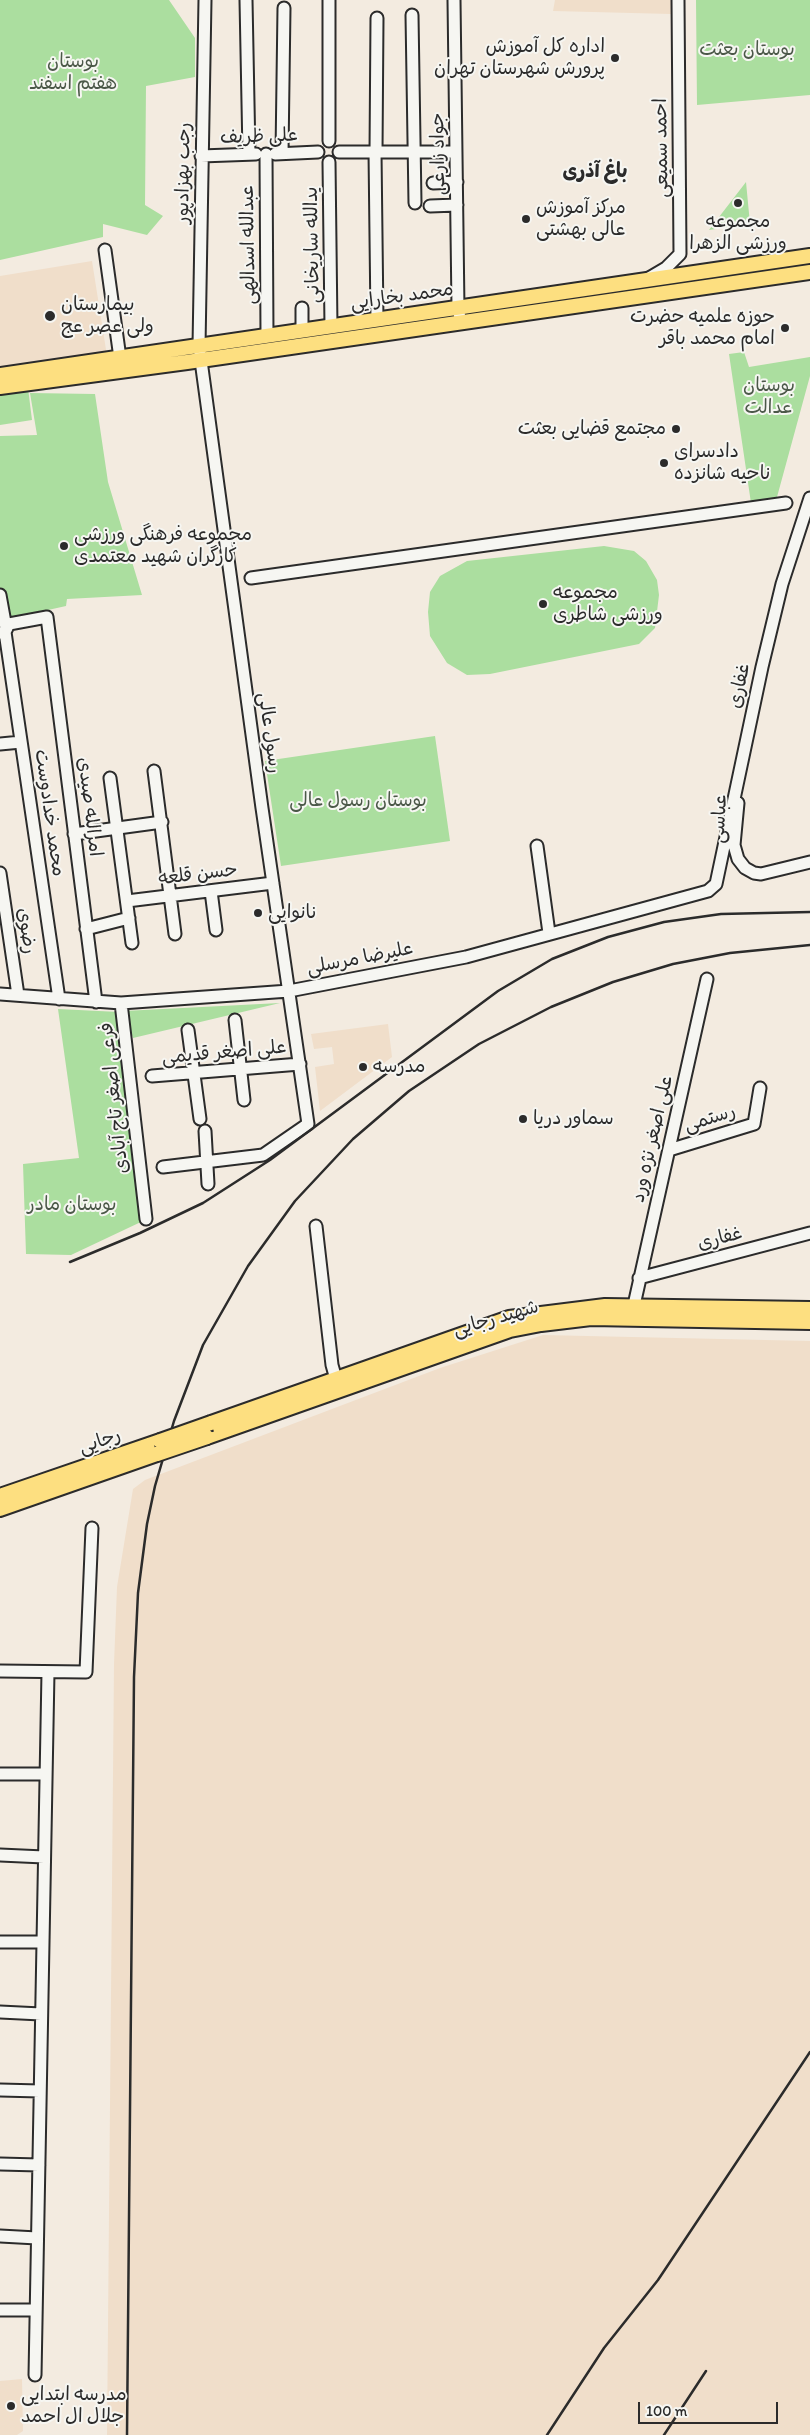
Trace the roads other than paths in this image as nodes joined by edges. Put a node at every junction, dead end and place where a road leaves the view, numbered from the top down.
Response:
1 (205, 0) edge
2 (246, 0) edge
3 (329, 0) edge
4 (454, 0) edge
5 (678, 0) edge
6 (284, 8) dead end
7 (412, 15) dead end
8 (377, 18) dead end
9 (329, 141) junction
10 (318, 152) junction
11 (339, 152) junction
12 (376, 152) junction
13 (413, 152) junction
14 (456, 152) junction
15 (282, 153) junction
16 (249, 154) junction
17 (266, 154) junction
18 (201, 156) junction
19 (330, 162) junction
20 (433, 182) dead end
21 (457, 182) junction
22 (415, 203) dead end
23 (457, 205) junction
24 (430, 206) dead end
25 (106, 250) dead end
26 (810, 256) edge
27 (810, 272) edge
28 (647, 279) junction
29 (302, 308) dead end
30 (458, 308) junction
31 (377, 320) junction
32 (461, 323) junction
33 (331, 327) junction
34 (302, 331) junction
35 (267, 336) junction
36 (199, 353) junction
37 (120, 358) junction
38 (89, 369) junction
39 (0, 375) edge
40 (0, 387) edge
41 (810, 498) edge
42 (786, 503) dead end
43 (251, 578) dead end
44 (0, 595) edge
45 (4, 631) edge
46 (21, 742) junction
47 (0, 744) edge
48 (742, 760) junction
49 (154, 771) dead end
50 (110, 778) dead end
51 (162, 822) junction
52 (117, 827) junction
53 (74, 834) junction
54 (537, 846) dead end
55 (810, 862) edge
56 (0, 873) edge
57 (273, 883) junction
58 (716, 884) joint
59 (210, 891) junction
60 (171, 896) junction
61 (126, 901) junction
62 (129, 918) junction
63 (86, 929) junction
64 (216, 930) dead end
65 (175, 934) dead end
66 (549, 934) junction
67 (132, 943) dead end
68 (706, 980) dead end
69 (289, 991) junction
70 (0, 994) edge
71 (18, 995) junction
72 (59, 999) junction
73 (96, 1002) junction
74 (121, 1003) junction
75 (235, 1020) dead end
76 (188, 1030) dead end
77 (300, 1064) junction
78 (242, 1069) junction
79 (194, 1073) junction
80 (152, 1076) dead end
81 (760, 1088) dead end
82 (244, 1100) dead end
83 (200, 1119) dead end
84 (205, 1130) dead end
85 (669, 1150) junction
86 (207, 1162) junction
87 (163, 1167) dead end
88 (208, 1184) dead end
89 (146, 1219) dead end
90 (316, 1226) dead end
91 (810, 1233) edge
92 (639, 1278) junction
93 (810, 1309) edge
94 (632, 1312) junction
95 (810, 1322) edge
96 (336, 1379) junction
97 (209, 1430) junction
98 (158, 1447) junction
99 (0, 1496) edge
100 (0, 1509) edge
101 (92, 1528) dead end
102 (0, 1671) edge
103 (48, 1672) junction
104 (0, 1774) edge
105 (46, 1774) junction
106 (0, 1855) edge
107 (44, 1857) junction
108 (0, 1942) edge
109 (43, 1942) junction
110 (0, 2012) edge
111 (41, 2014) junction
112 (0, 2090) edge
113 (40, 2091) junction
114 (0, 2164) edge
115 (38, 2165) junction
116 (0, 2236) edge
117 (37, 2238) junction
118 (0, 2310) edge
119 (36, 2310) junction
120 (35, 2376) dead end

1 - 18 street, رجب بهزادپور
2 - 16 street
3 - 9 street
4 - 14 street, جواد زارعی
5 - 28 street, احمد سمیعی
6 - 15 street
7 - 13 street
8 - 12 street
9 - 10 street
9 - 11 street
10 - 15 street, علی ظریف
10 - 19 street
11 - 12 street
11 - 19 street
12 - 13 street
12 - 31 street
13 - 14 street
13 - 22 street
14 - 21 street, جواد زارعی
15 - 17 street, علی ظریف
16 - 17 street, علی ظریف
16 - 18 street, علی ظریف
17 - 35 street, عبدالله اسدالهی
18 - 36 street, رجب بهزادپور
19 - 33 street, یدالله ساریخانی
20 - 21 street
21 - 23 street, جواد زارعی
23 - 24 street
23 - 30 street, جواد زارعی
25 - 37 street
26 - 28 main road, محمد بخارایی
27 - 32 main road, محمد بخارایی
28 - 30 main road, محمد بخارایی
29 - 34 street
30 - 31 main road, محمد بخارایی
30 - 32 street, جواد زارعی
31 - 33 main road, محمد بخارایی
32 - 36 main road, محمد بخارایی
33 - 34 main road, محمد بخارایی
34 - 35 main road, محمد بخارایی
35 - 36 main road, محمد بخارایی
36 - 37 main road, محمد بخارایی
36 - 38 main road, محمد بخارایی
36 - 57 street, رسول عالی
37 - 38 main road, محمد بخارایی
38 - 39 main road, محمد بخارایی
38 - 40 main road, محمد بخارایی
41 - 48 street, غفاری
42 - 43 street
44 - 45 street, محمد خدادوست
45 - 46 street, محمد خدادوست
45 - 53 street, امرالله صیدی
46 - 47 street
46 - 72 street, محمد خدادوست
48 - 55 street, عباسی
48 - 58 street, غفاری
49 - 51 street
50 - 52 street
51 - 52 street
51 - 60 street
52 - 53 street
52 - 61 street
53 - 63 street, امرالله صیدی
54 - 66 street
56 - 71 street, رضوی
57 - 59 street, حسن قلعه
57 - 69 street, رسول عالی
58 - 66 street, علیرضا مرسلی
59 - 60 street, حسن قلعه
59 - 64 street
60 - 61 street, حسن قلعه
60 - 65 street
61 - 62 street
62 - 63 street
62 - 67 street
63 - 73 street, امرالله صیدی
66 - 69 street, علیرضا مرسلی
68 - 85 street, علی اصغر نژه ورد
69 - 74 street, علیرضا مرسلی
69 - 77 street, رسول عالی
70 - 71 street, علیرضا مرسلی
71 - 72 street, علیرضا مرسلی
72 - 73 street, علیرضا مرسلی
73 - 74 street, علیرضا مرسلی
74 - 89 street, فرعی اصغر تاج آبادی
75 - 78 street
76 - 79 street
77 - 78 street, علی اصغر قدیمی
77 - 86 street, رسول عالی
78 - 79 street, علی اصغر قدیمی
78 - 82 street
79 - 80 street, علی اصغر قدیمی
79 - 83 street
81 - 85 street, رستمی
84 - 86 street
85 - 92 street, علی اصغر نژه ورد
86 - 87 street
86 - 88 street
90 - 96 street
91 - 92 street, غفاری
92 - 94 street, علی اصغر نژه ورد
93 - 94 main road, شهید رجایی
94 - 95 main road, شهید رجایی
94 - 96 main road, شهید رجایی
94 - 97 main road, شهید رجایی
96 - 97 main road, شهید رجایی
97 - 98 main road, رجایی, bridge
98 - 99 main road, رجایی
98 - 100 main road, رجایی
101 - 103 street
102 - 103 street
103 - 105 street
104 - 105 street
105 - 107 street
106 - 107 street
107 - 109 street
108 - 109 street
109 - 111 street
110 - 111 street
111 - 113 street
112 - 113 street
113 - 115 street
114 - 115 street
115 - 117 street
116 - 117 street
117 - 119 street
118 - 119 street
119 - 120 street

